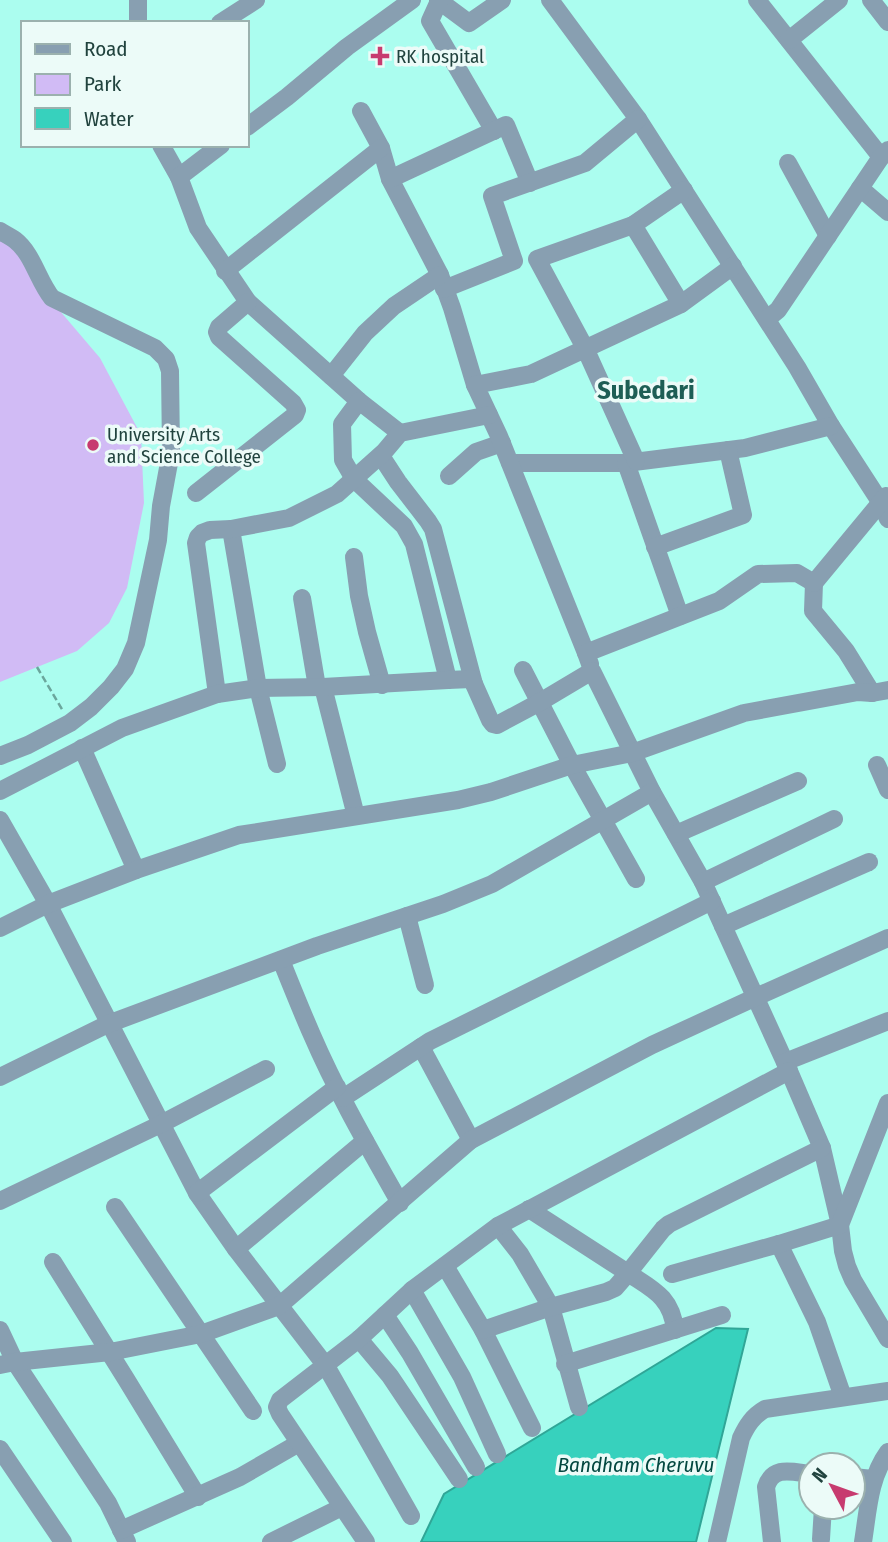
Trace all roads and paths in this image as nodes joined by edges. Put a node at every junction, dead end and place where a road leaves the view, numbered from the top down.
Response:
1 (138, 0) edge
2 (256, 0) edge
3 (412, 0) edge
4 (439, 0) edge
5 (502, 0) edge
6 (550, 0) edge
7 (757, 0) edge
8 (839, 0) edge
9 (871, 0) edge
10 (138, 21) edge
11 (223, 21) edge
12 (888, 22) edge
13 (789, 40) junction
14 (361, 111) dead end
15 (638, 119) junction
16 (248, 126) edge
17 (494, 131) junction
18 (162, 147) edge
19 (218, 147) edge
20 (381, 148) junction
21 (885, 153) edge
22 (788, 163) dead end
23 (179, 177) junction
24 (390, 179) junction
25 (530, 183) junction
26 (860, 188) junction
27 (684, 190) junction
28 (888, 212) edge
29 (632, 225) junction
30 (0, 231) edge
31 (828, 236) junction
32 (733, 266) junction
33 (225, 271) junction
34 (442, 282) junction
35 (248, 302) junction
36 (681, 304) junction
37 (767, 319) junction
38 (585, 348) junction
39 (331, 376) junction
40 (475, 385) junction
41 (359, 401) junction
42 (489, 415) junction
43 (831, 426) junction
44 (400, 433) junction
45 (502, 443) junction
46 (727, 450) junction
47 (381, 456) junction
48 (631, 462) junction
49 (510, 463) junction
50 (449, 476) dead end
51 (354, 479) junction
52 (196, 493) dead end
53 (886, 505) edge
54 (231, 529) junction
55 (655, 547) junction
56 (354, 557) dead end
57 (814, 583) junction
58 (302, 598) dead end
59 (680, 616) junction
60 (586, 653) junction
61 (37, 667) dead end
62 (523, 670) dead end
63 (592, 671) junction
64 (448, 681) junction
65 (474, 684) junction
66 (382, 685) junction
67 (320, 687) junction
68 (258, 688) junction
69 (880, 692) edge
70 (217, 694) junction
71 (540, 702) junction
72 (70, 723) junction
73 (82, 748) junction
74 (632, 753) junction
75 (0, 756) edge
76 (278, 764) dead end
77 (572, 765) junction
78 (877, 765) dead end
79 (798, 781) dead end
80 (888, 790) edge
81 (0, 791) edge
82 (652, 792) junction
83 (356, 816) junction
84 (834, 819) dead end
85 (0, 820) edge
86 (603, 820) junction
87 (676, 834) junction
88 (870, 862) dead end
89 (136, 870) junction
90 (636, 879) dead end
91 (703, 882) junction
92 (712, 901) junction
93 (48, 904) junction
94 (407, 916) junction
95 (723, 926) junction
96 (0, 928) edge
97 (888, 938) edge
98 (281, 960) junction
99 (425, 985) dead end
100 (756, 997) junction
101 (888, 1021) edge
102 (108, 1024) junction
103 (421, 1047) junction
104 (787, 1066) junction
105 (266, 1069) dead end
106 (0, 1077) edge
107 (340, 1093) junction
108 (888, 1103) edge
109 (161, 1124) junction
110 (471, 1140) junction
111 (365, 1142) junction
112 (822, 1148) junction
113 (197, 1193) junction
114 (0, 1202) edge
115 (400, 1203) junction
116 (115, 1207) dead end
117 (529, 1209) junction
118 (840, 1225) junction
119 (498, 1226) junction
120 (779, 1244) junction
121 (236, 1249) junction
122 (52, 1262) dead end
123 (445, 1266) junction
124 (628, 1273) junction
125 (672, 1274) dead end
126 (412, 1290) junction
127 (279, 1306) junction
128 (551, 1307) junction
129 (385, 1315) junction
130 (722, 1315) dead end
131 (0, 1330) edge
132 (483, 1330) junction
133 (675, 1330) junction
134 (886, 1331) edge
135 (201, 1334) junction
136 (359, 1339) junction
137 (110, 1352) junction
138 (7, 1363) edge
139 (565, 1364) junction
140 (326, 1366) junction
141 (888, 1391) edge
142 (844, 1397) junction
143 (579, 1407) dead end
144 (253, 1411) dead end
145 (532, 1428) dead end
146 (299, 1443) junction
147 (0, 1449) edge
148 (888, 1452) edge
149 (497, 1454) dead end
150 (476, 1467) dead end
151 (797, 1473) edge
152 (867, 1478) edge
153 (459, 1479) dead end
154 (873, 1479) junction
155 (198, 1497) junction
156 (342, 1507) junction
157 (411, 1516) dead end
158 (822, 1521) edge
159 (124, 1536) edge
160 (821, 1539) dead end
161 (63, 1542) edge
162 (271, 1542) edge
163 (366, 1542) edge
164 (716, 1542) edge
165 (772, 1542) edge
166 (863, 1542) edge

1 - 10 street
2 - 11 street
3 - 16 street
4 - 5 street
4 - 17 street
6 - 15 street
7 - 13 street
8 - 13 street
9 - 12 street
13 - 21 street
14 - 20 street
15 - 25 street
15 - 27 street
17 - 24 street
17 - 25 street
18 - 23 street
19 - 23 street
20 - 24 street
20 - 33 street
21 - 26 street
22 - 31 street
23 - 33 street
24 - 34 street
25 - 34 street
26 - 28 street
26 - 31 street
27 - 29 street
27 - 32 street
29 - 36 street
29 - 38 street
30 - 72 street
31 - 37 street
32 - 36 street
32 - 37 street
33 - 35 street
34 - 39 street
34 - 40 street
35 - 39 street
35 - 52 street
36 - 38 street
37 - 43 street
38 - 40 street
38 - 48 street
39 - 41 street
40 - 42 street
41 - 44 street
41 - 51 street
42 - 44 street
42 - 45 street
43 - 46 street
43 - 53 street
44 - 47 street
45 - 49 street
45 - 50 street
46 - 48 street
46 - 55 street
47 - 51 street
47 - 65 street
48 - 49 street
48 - 55 street
49 - 60 street
51 - 54 street
51 - 64 street
53 - 57 street
54 - 68 street
54 - 70 street
55 - 59 street
56 - 66 street
57 - 59 street
57 - 69 street
58 - 67 street
59 - 60 street
60 - 63 street
61 - 72 path
62 - 71 street
63 - 71 street
63 - 74 street
64 - 65 street
64 - 66 street
65 - 71 street
66 - 67 street
67 - 68 street
67 - 83 street
68 - 70 street
68 - 76 street
69 - 74 street
70 - 73 street
71 - 77 street
72 - 75 street
73 - 81 street
73 - 89 street
74 - 77 street
74 - 82 street
77 - 83 street
77 - 86 street
78 - 80 street
79 - 87 street
82 - 86 street
82 - 87 street
83 - 89 street
84 - 91 street
85 - 93 street
86 - 90 street
86 - 94 street
87 - 91 street
88 - 95 street
89 - 93 street
91 - 92 street
92 - 95 street
92 - 103 street
93 - 96 street
93 - 102 street
94 - 98 street
94 - 99 street
95 - 100 street
97 - 100 street
98 - 102 street
98 - 107 street
100 - 104 street
100 - 110 street
101 - 104 street
102 - 106 street
102 - 109 street
103 - 107 street
103 - 110 street
104 - 112 street
104 - 117 street
105 - 109 street
107 - 111 street
107 - 113 street
108 - 118 street
109 - 113 street
109 - 114 street
110 - 115 street
111 - 115 street
111 - 121 street
112 - 118 street
112 - 124 street
113 - 121 street
115 - 127 street
116 - 135 street
117 - 119 street
117 - 124 street
118 - 120 street
118 - 134 street
119 - 123 street
119 - 128 street
120 - 125 street
120 - 142 street
121 - 127 street
122 - 137 street
123 - 126 street
123 - 132 street
124 - 128 street
124 - 133 street
126 - 129 street
126 - 149 street
127 - 135 street
127 - 140 street
128 - 132 street
128 - 139 street
129 - 136 street
129 - 150 street
130 - 133 street
131 - 138 street
132 - 145 street
133 - 139 street
135 - 137 street
135 - 144 street
136 - 140 street
136 - 153 street
137 - 138 street
137 - 155 street
138 - 159 street
139 - 143 street
140 - 146 street
140 - 157 street
141 - 142 street
142 - 164 street
146 - 155 street
146 - 156 street
147 - 161 street
148 - 154 street
151 - 165 street
152 - 154 street
154 - 166 street
155 - 159 street
156 - 162 street
156 - 163 street
158 - 160 street

